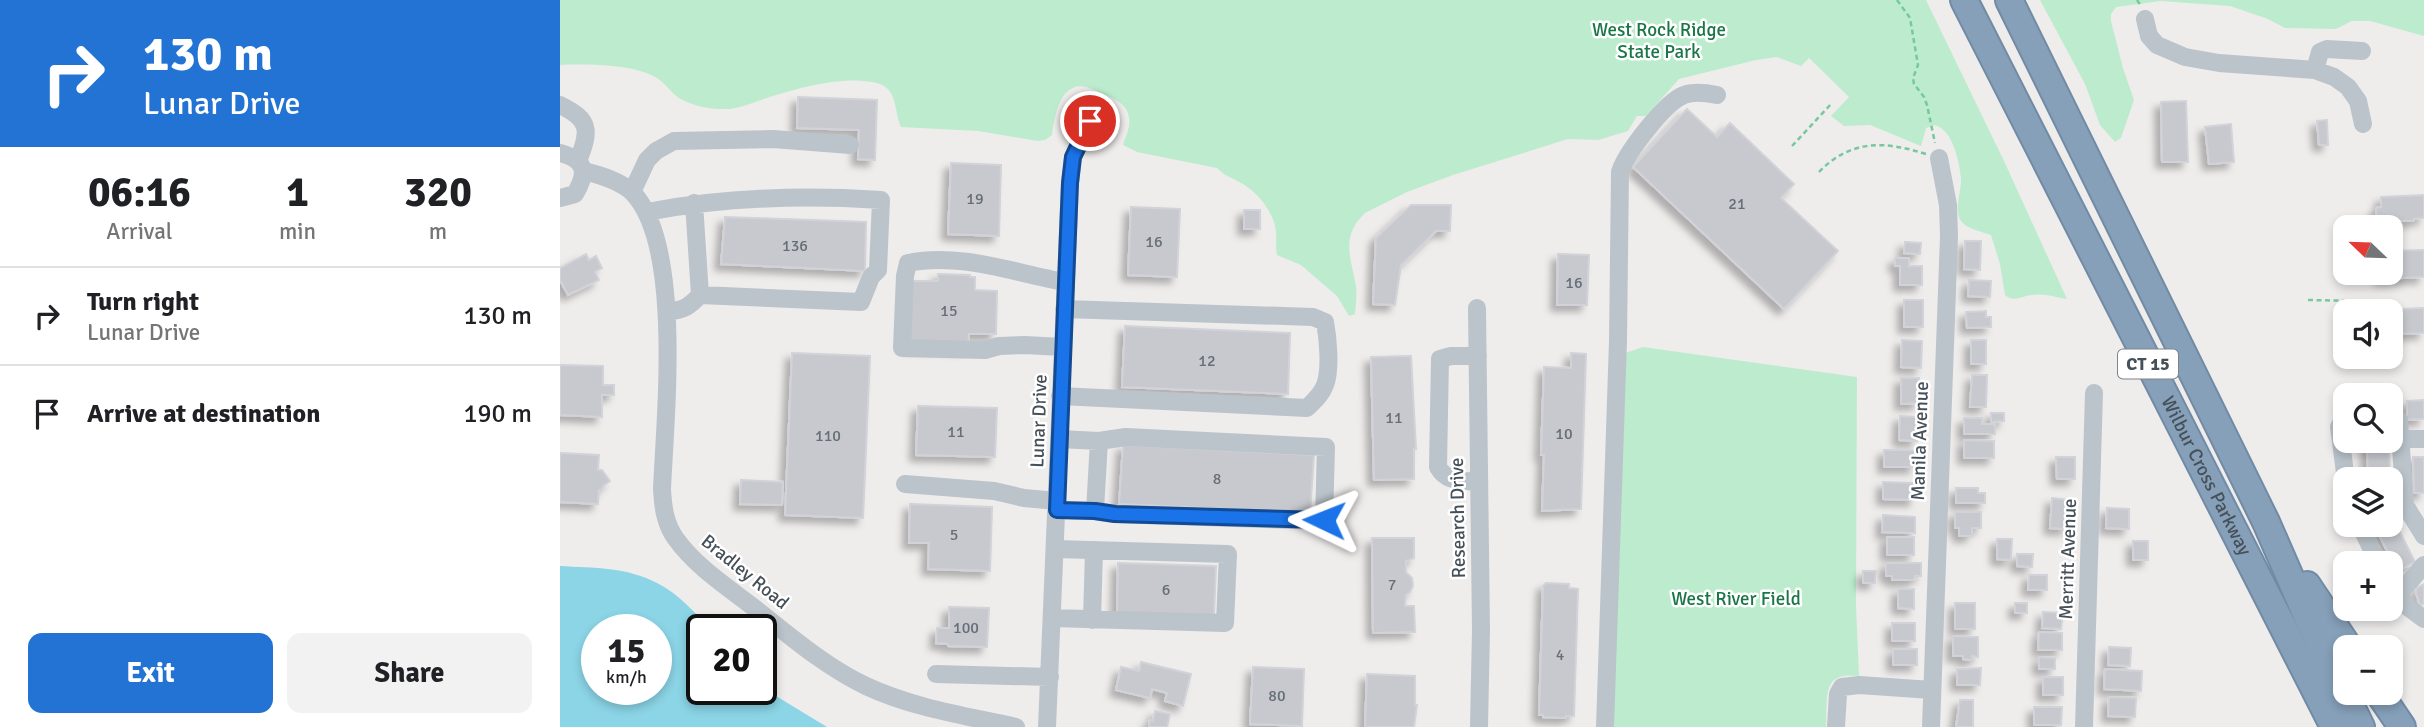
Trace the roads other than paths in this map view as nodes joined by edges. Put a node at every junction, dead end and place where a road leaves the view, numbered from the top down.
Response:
1 (1964, 0) edge
2 (2009, 0) edge
3 (2145, 19) dead end
4 (2362, 51) dead end
5 (2315, 70) junction
6 (1717, 94) dead end
7 (560, 105) edge
8 (1090, 121) dead end
9 (2363, 124) dead end
10 (850, 145) dead end
11 (560, 153) edge
12 (1939, 158) road end
13 (581, 166) junction
14 (632, 192) junction
15 (560, 198) edge
16 (694, 204) junction
17 (646, 212) junction
18 (2125, 239) junction
19 (2092, 255) junction
20 (1065, 282) junction
21 (701, 295) junction
22 (1477, 308) dead end
23 (1064, 309) junction
24 (668, 312) junction
25 (1062, 347) junction
26 (1478, 356) junction
27 (2094, 393) dead end
28 (1060, 396) junction
29 (1059, 439) junction
30 (2403, 439) edge
31 (2424, 439) edge
32 (1099, 441) junction
33 (2402, 453) edge
34 (1479, 481) junction
35 (905, 484) dead end
36 (1057, 505) junction
37 (1095, 511) junction
38 (2417, 513) edge
39 (2266, 522) junction
40 (2424, 536) edge
41 (1055, 550) junction
42 (1094, 550) junction
43 (2424, 565) edge
44 (2403, 582) edge
45 (2403, 600) edge
46 (1052, 618) junction
47 (2424, 619) edge
48 (1092, 620) junction
49 (2340, 635) edge
50 (936, 674) dead end
51 (1050, 677) junction
52 (1931, 690) junction
53 (2387, 705) edge
54 (1016, 727) edge
55 (1047, 727) edge
56 (1479, 727) edge
57 (1605, 727) edge
58 (1836, 727) edge
59 (1931, 727) edge
60 (2084, 727) edge
61 (2334, 727) edge
62 (2361, 727) edge
63 (2402, 727) edge

1 - 19 highway, Wilbur Cross Parkway / CT 15
2 - 18 highway, Wilbur Cross Parkway / CT 15
3 - 5 street
4 - 5 street
5 - 9 street
6 - 57 street
7 - 13 street
8 - 20 street, Lunar Drive
10 - 14 street
11 - 13 street
12 - 52 street, Manila Avenue
13 - 14 street
13 - 15 street
14 - 17 street, Bradley Road
16 - 17 street
16 - 21 street
16 - 21 street
17 - 24 street, Bradley Road
18 - 19 street
18 - 39 highway, Wilbur Cross Parkway / CT 15
19 - 61 highway, Wilbur Cross Parkway / CT 15
20 - 23 street, Lunar Drive
20 - 25 street
21 - 24 street
22 - 26 street, Research Drive
23 - 25 street, Lunar Drive
23 - 28 street
24 - 54 street, Bradley Road
25 - 28 street, Lunar Drive
26 - 34 street, Research Drive
26 - 34 street
27 - 60 street, Merritt Avenue
28 - 29 street, Lunar Drive
29 - 32 street
29 - 36 street, Lunar Drive
30 - 31 street
32 - 37 street
32 - 37 street
33 - 38 street
34 - 56 street, Research Drive
35 - 36 street
36 - 37 street
36 - 41 street, Lunar Drive
38 - 40 street
39 - 49 highway
39 - 62 highway, Wilbur Cross Parkway / CT 15
41 - 42 street
41 - 46 street, Lunar Drive
42 - 48 street
42 - 48 street
43 - 44 street
45 - 47 street
46 - 48 street
46 - 51 street, Lunar Drive
50 - 51 street
51 - 55 street, Lunar Drive
52 - 58 street
52 - 59 street, Manila Avenue
53 - 63 highway

